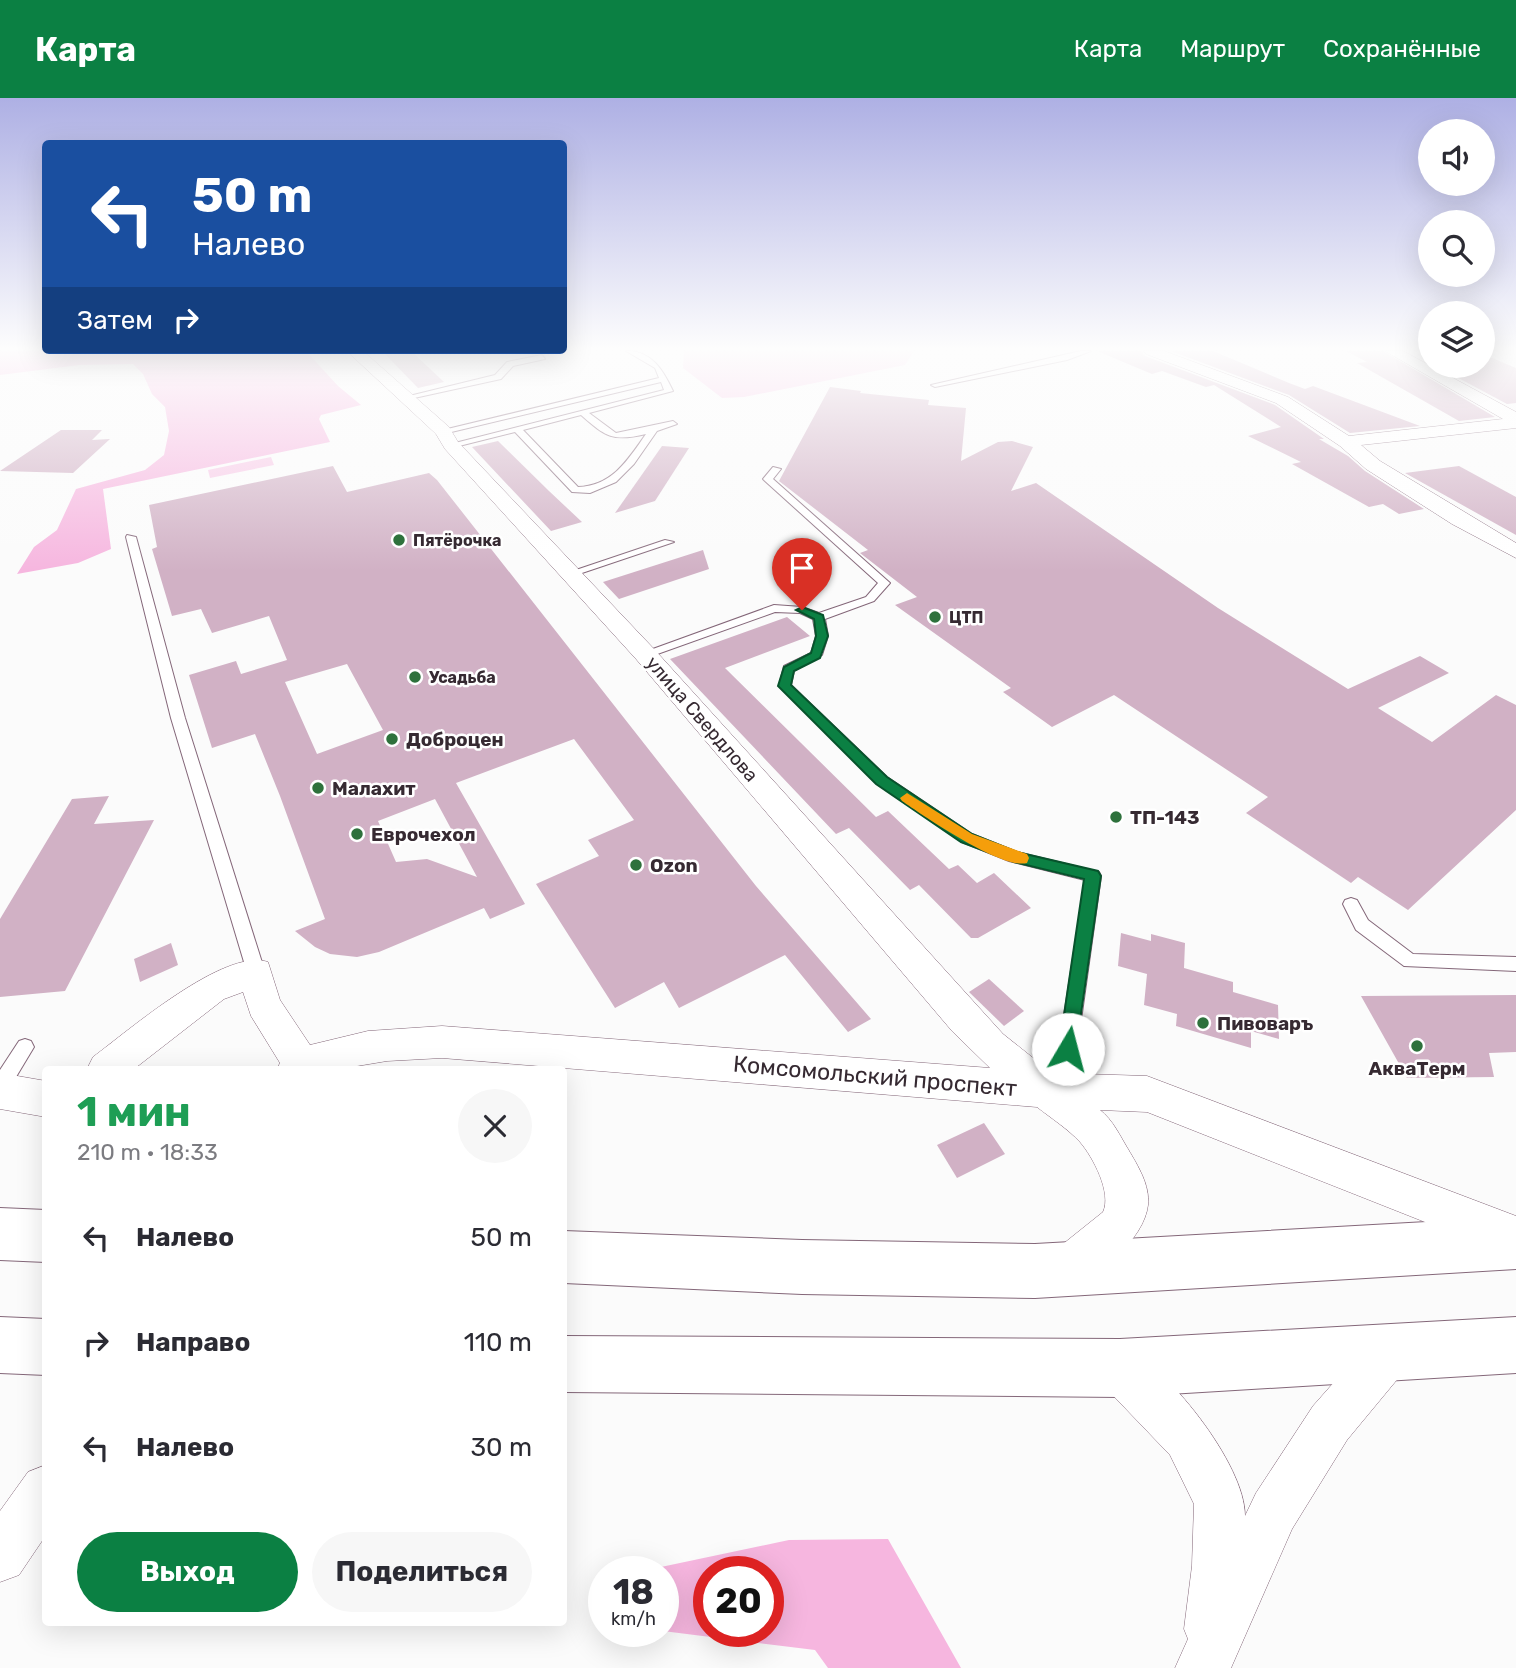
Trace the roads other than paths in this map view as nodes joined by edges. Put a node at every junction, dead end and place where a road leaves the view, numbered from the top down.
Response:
1 (433, 424) edge
2 (498, 424) edge
3 (537, 424) edge
4 (596, 424) edge
5 (672, 424) edge
6 (1319, 424) edge
7 (1486, 424) edge
8 (517, 429) junction
9 (654, 429) junction
10 (447, 438) junction
11 (1346, 442) junction
12 (776, 469) dead end
13 (131, 537) dead end
14 (669, 542) dead end
15 (1516, 552) edge
16 (572, 573) junction
17 (819, 617) junction
18 (645, 654) junction
19 (1351, 904) dead end
20 (1516, 964) edge
21 (256, 972) junction
22 (25, 1047) dead end
23 (110, 1066) edge
24 (299, 1066) edge
25 (303, 1066) edge
26 (0, 1088) edge
27 (1045, 1090) junction
28 (42, 1098) edge
29 (0, 1234) edge
30 (42, 1236) edge
31 (1516, 1237) edge
32 (1516, 1243) edge
33 (567, 1257) edge
34 (1064, 1270) junction
35 (0, 1345) edge
36 (1516, 1345) edge
37 (42, 1347) edge
38 (1389, 1354) junction
39 (567, 1364) edge
40 (1120, 1368) junction
41 (42, 1496) edge
42 (0, 1556) edge
43 (1206, 1662) edge

1 - 10 street, улица Свердлова
2 - 10 lane
3 - 8 lane
4 - 9 lane
5 - 9 lane
6 - 11 street
7 - 11 street
8 - 9 lane
8 - 10 lane
10 - 16 street, улица Свердлова
11 - 15 street
12 - 17 lane
13 - 21 lane
14 - 16 lane
16 - 18 street, улица Свердлова
17 - 18 lane
17 - 27 lane
18 - 27 street, улица Свердлова
19 - 20 lane
21 - 23 street
21 - 24 street
22 - 26 lane
25 - 27 street, Комсомольский проспект
26 - 28 street
27 - 31 street, Комсомольский проспект
27 - 34 street, улица Свердлова
29 - 30 main road
32 - 34 main road
33 - 34 main road
35 - 37 main road
36 - 38 main road
38 - 40 main road
38 - 43 street
39 - 40 main road
40 - 43 street
41 - 42 street

